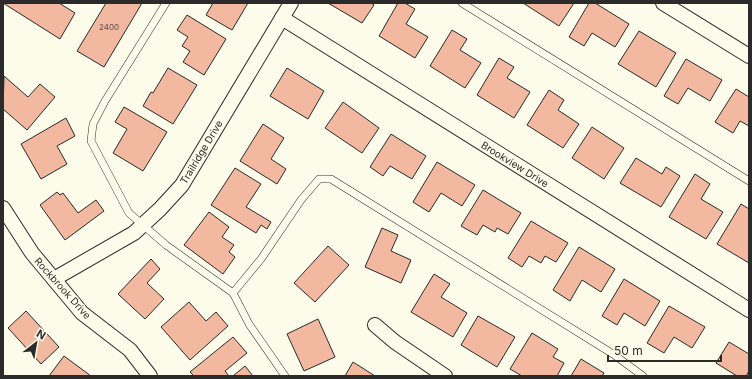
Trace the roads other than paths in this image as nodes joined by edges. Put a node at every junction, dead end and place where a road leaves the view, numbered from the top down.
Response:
1 (166, 3) edge
2 (292, 3) edge
3 (462, 3) edge
4 (663, 3) edge
5 (282, 18) junction
6 (749, 56) edge
7 (749, 181) edge
8 (3, 208) edge
9 (142, 225) junction
10 (54, 280) junction
11 (232, 293) junction
12 (749, 310) edge
13 (375, 325) dead end
14 (150, 376) edge
15 (285, 376) edge
16 (445, 376) edge
17 (644, 376) edge

1 - 9 lane
2 - 5 street, Trailridge Drive
3 - 7 lane
4 - 6 street
5 - 9 street, Trailridge Drive
5 - 12 street, Brookview Drive
8 - 10 street, Rockbrook Drive
9 - 10 street, Trailridge Drive
9 - 11 lane
10 - 14 street, Rockbrook Drive
11 - 15 lane
11 - 17 lane
13 - 16 street

